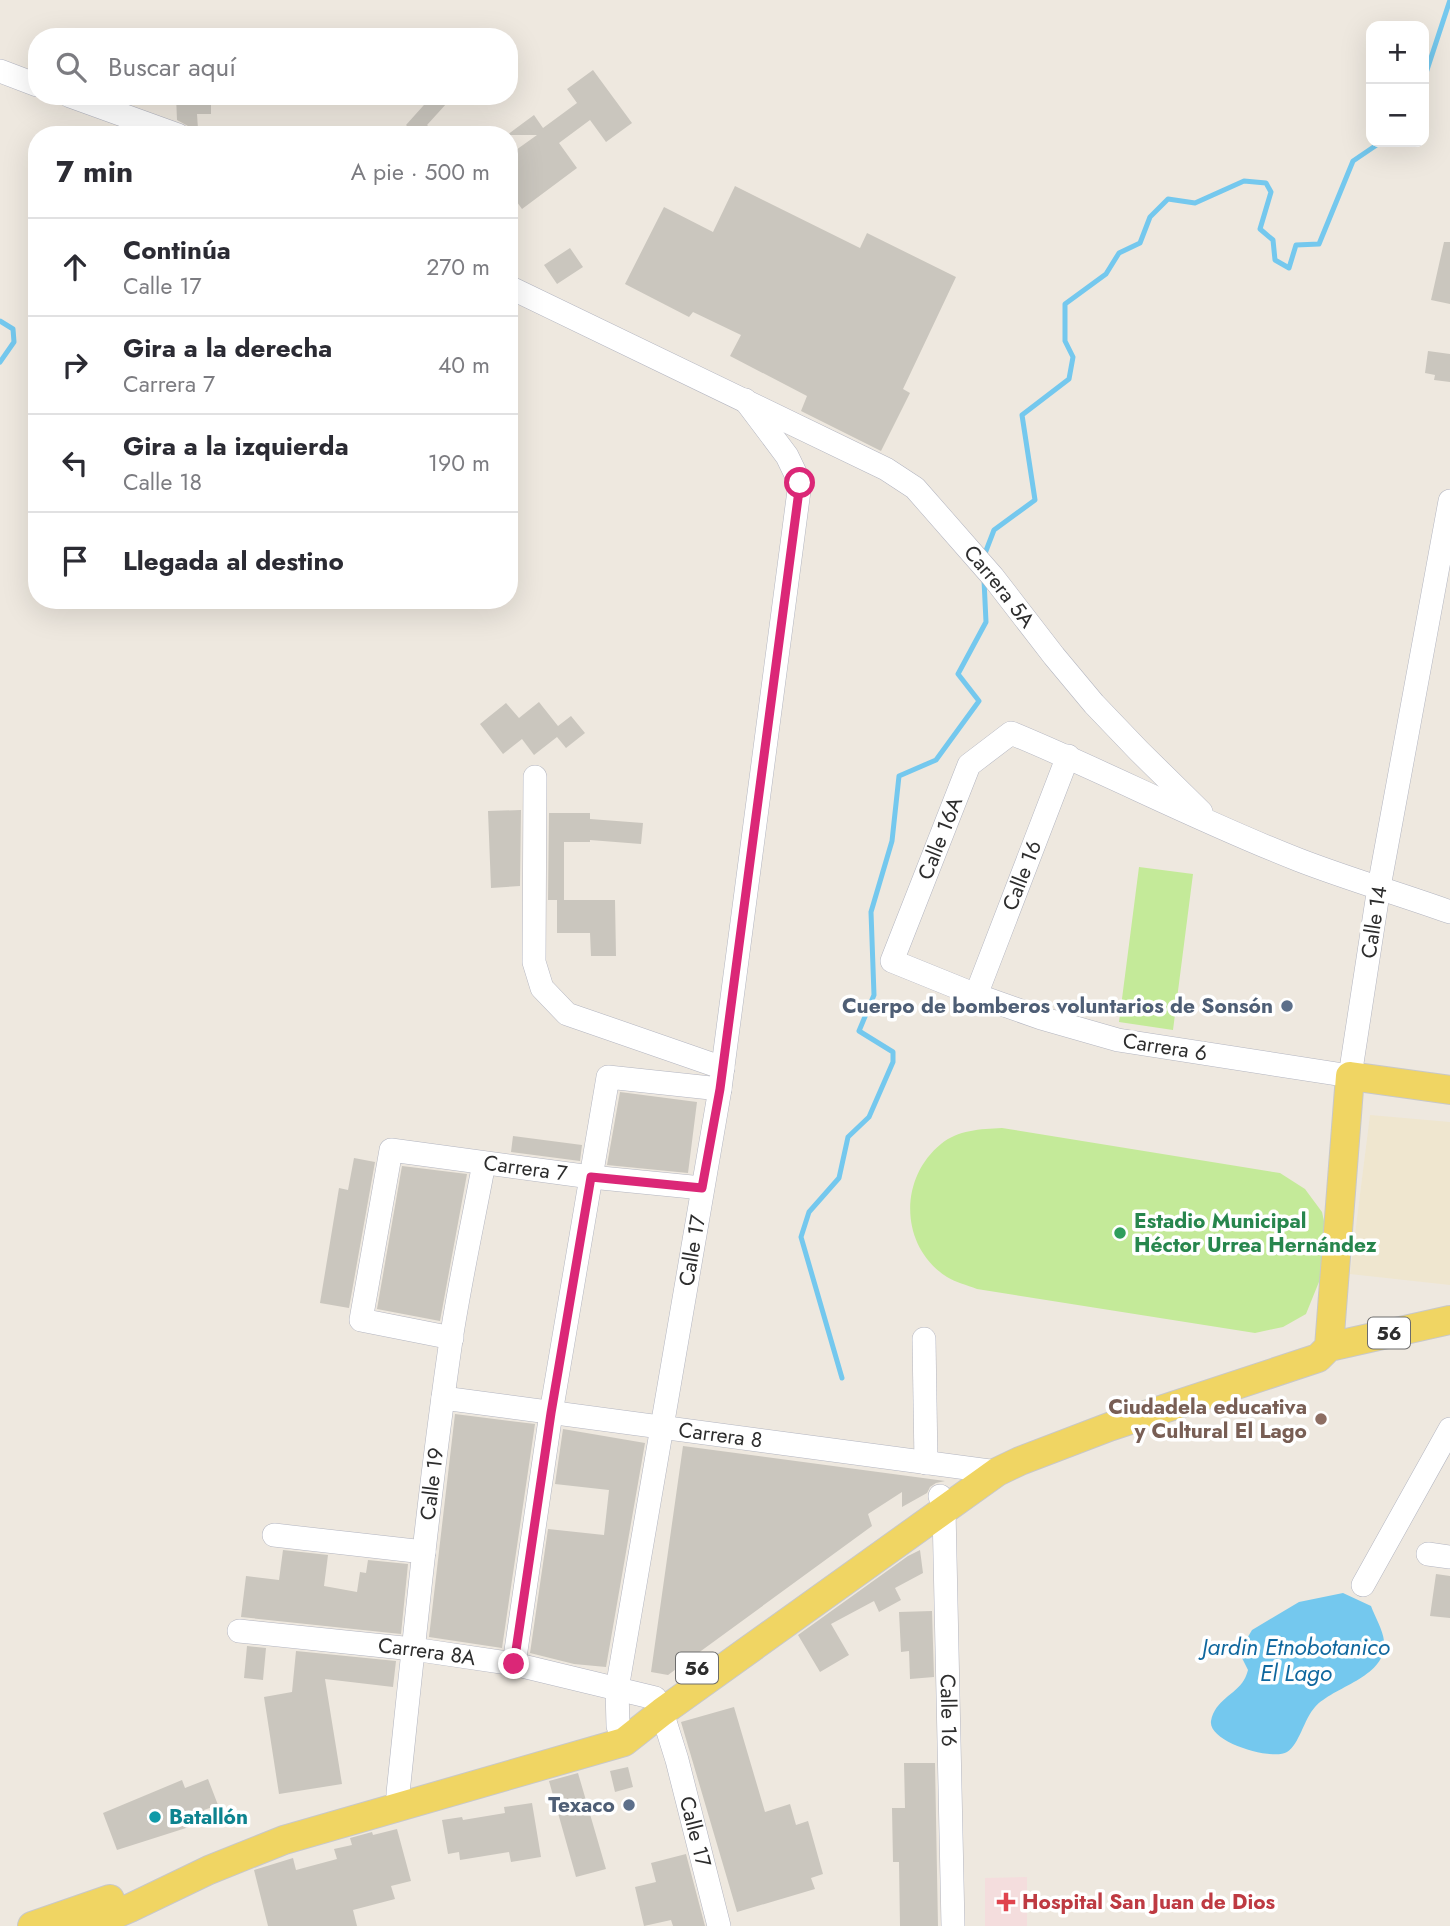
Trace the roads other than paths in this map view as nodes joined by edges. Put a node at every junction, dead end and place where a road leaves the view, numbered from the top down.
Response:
1 (0, 71) edge
2 (28, 82) edge
3 (95, 105) edge
4 (153, 126) edge
5 (518, 291) edge
6 (745, 400) junction
7 (1450, 502) edge
8 (1011, 733) joint
9 (1068, 756) junction
10 (535, 777) dead end
11 (1214, 824) junction
12 (1379, 887) junction
13 (1450, 912) edge
14 (892, 961) joint
15 (976, 995) junction
16 (1350, 1076) junction
17 (721, 1079) junction
18 (1450, 1090) edge
19 (484, 1163) junction
20 (591, 1177) junction
21 (702, 1188) junction
22 (1450, 1320) edge
23 (452, 1338) junction
24 (924, 1339) dead end
25 (1329, 1347) junction
26 (443, 1398) junction
27 (551, 1413) junction
28 (661, 1427) junction
29 (1450, 1429) edge
30 (926, 1463) junction
31 (987, 1471) junction
32 (942, 1503) junction
33 (274, 1535) dead end
34 (424, 1552) junction
35 (1363, 1585) dead end
36 (239, 1631) dead end
37 (413, 1648) junction
38 (514, 1664) junction
39 (617, 1689) junction
40 (658, 1705) junction
41 (621, 1734) junction
42 (398, 1799) junction
43 (129, 1910) edge
44 (32, 1926) edge
45 (88, 1926) edge
46 (719, 1926) edge
47 (953, 1926) edge

1 - 2 street
3 - 4 street
5 - 6 street, Carrera 5A
6 - 11 street, Carrera 5A
6 - 17 street, Calle 17
7 - 12 street, Calle 14
8 - 9 street, Carrera 5A
8 - 14 street, Calle 16A
9 - 11 street, Carrera 5A
9 - 15 street, Calle 16
10 - 17 street
11 - 12 street, Carrera 5A
12 - 13 street, Carrera 5A
12 - 16 street, Calle 14
14 - 15 street, Carrera 6
15 - 16 street, Carrera 6
16 - 18 main road, Carrera 6
16 - 25 main road, Calle 14
17 - 20 street
17 - 21 street, Calle 17
19 - 20 street, Carrera 7
19 - 23 street, Calle 19
19 - 23 street, Carrera 7
20 - 21 street, Carrera 7
20 - 27 street
21 - 28 street, Calle 17
22 - 25 main road, 56
23 - 26 street, Calle 19
24 - 30 street
25 - 31 main road, 56
26 - 27 street, Carrera 8
26 - 34 street, Calle 19
27 - 28 street, Carrera 8
27 - 38 street
28 - 30 street, Carrera 8
28 - 39 street, Calle 17
29 - 35 street
30 - 31 street, Carrera 8
31 - 32 main road, 56
32 - 40 main road, 56
32 - 47 street, Calle 16
33 - 34 street
34 - 37 street, Calle 19
36 - 37 street, Carrera 8A
37 - 38 street, Carrera 8A
37 - 42 street, Calle 19
38 - 39 street, Carrera 8A
39 - 40 street, Carrera 8A
39 - 41 street, Calle 17
40 - 41 main road, 56
40 - 46 street, Calle 17
41 - 42 main road, 56
42 - 43 main road, 56
43 - 44 main road, 56
43 - 45 main road, 56

